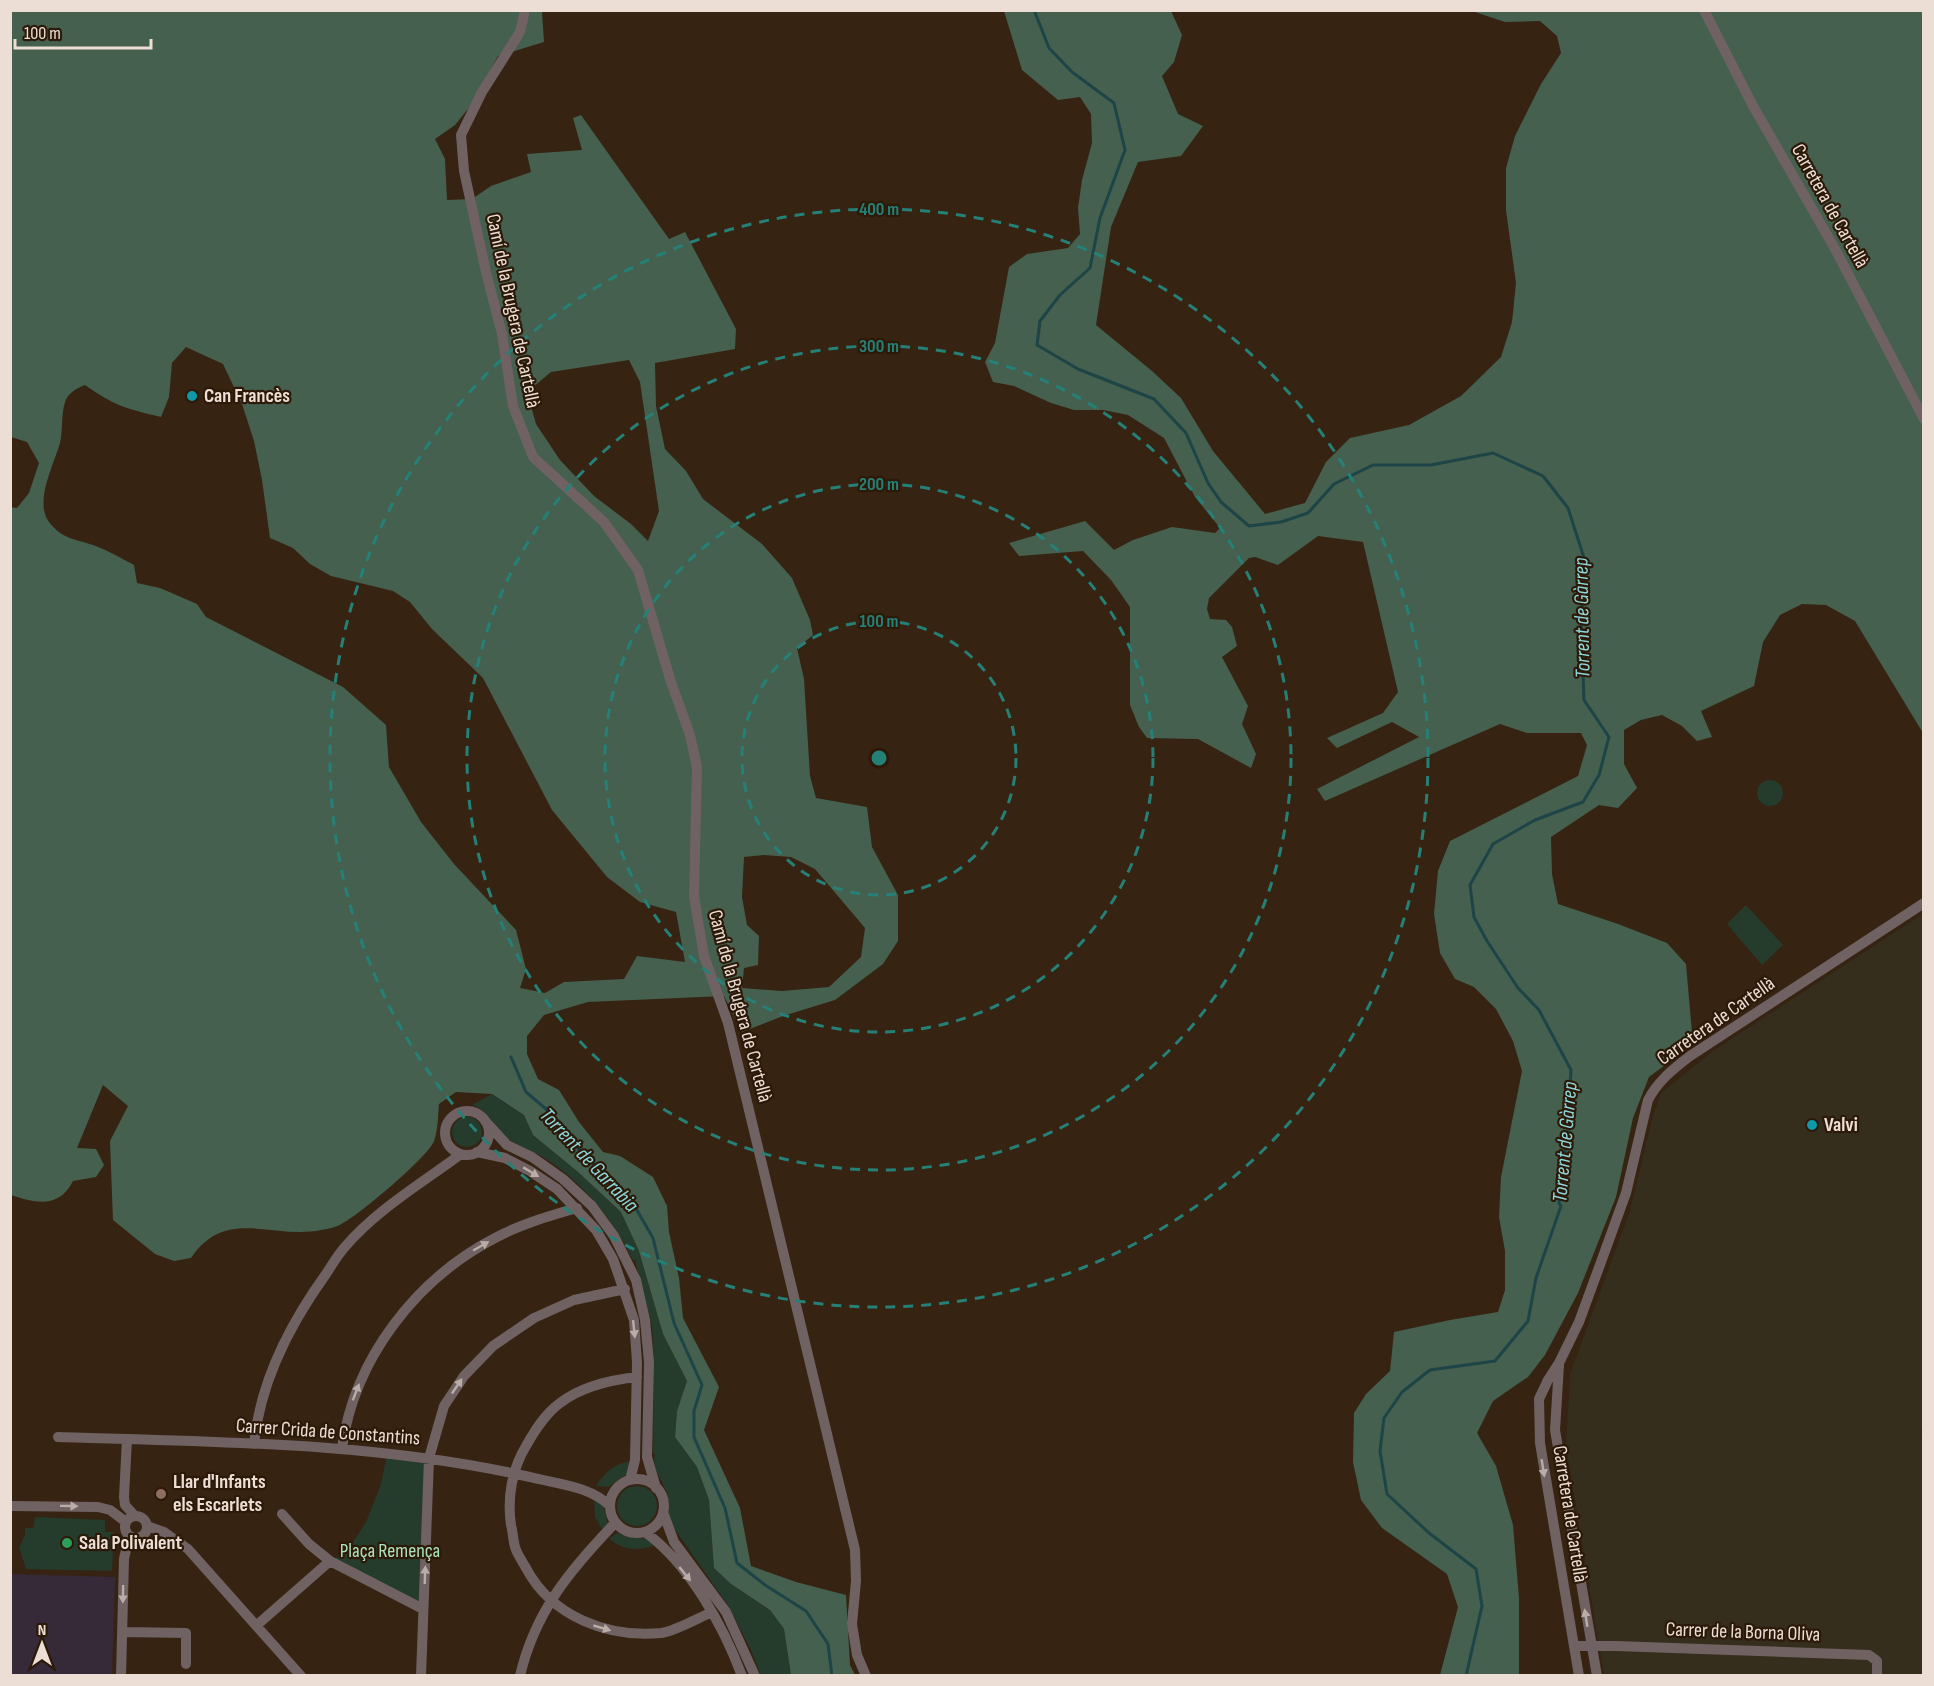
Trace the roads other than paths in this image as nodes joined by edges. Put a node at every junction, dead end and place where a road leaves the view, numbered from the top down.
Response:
1 (525, 10) edge
2 (1704, 10) edge
3 (1923, 419) edge
4 (1923, 903) edge
5 (485, 1121) junction
6 (507, 1145) junction
7 (479, 1151) junction
8 (461, 1154) junction
9 (577, 1208) junction
10 (625, 1289) junction
11 (1559, 1364) junction
12 (637, 1377) junction
13 (1539, 1399) junction
14 (1556, 1400) junction
15 (58, 1437) dead end
16 (127, 1439) junction
17 (254, 1444) junction
18 (342, 1448) junction
19 (429, 1458) junction
20 (647, 1458) junction
21 (514, 1474) junction
22 (634, 1480) junction
23 (618, 1487) junction
24 (656, 1488) junction
25 (591, 1492) junction
26 (124, 1497) junction
27 (10, 1506) edge
28 (610, 1506) junction
29 (663, 1512) junction
30 (282, 1514) dead end
31 (126, 1518) junction
32 (615, 1522) junction
33 (147, 1526) junction
34 (647, 1531) junction
35 (129, 1536) junction
36 (674, 1542) junction
37 (330, 1561) junction
38 (551, 1601) junction
39 (423, 1609) junction
40 (712, 1612) junction
41 (257, 1624) junction
42 (123, 1632) junction
43 (1574, 1646) junction
44 (1591, 1646) junction
45 (186, 1664) dead end
46 (121, 1676) edge
47 (301, 1676) edge
48 (421, 1676) edge
49 (520, 1676) edge
50 (742, 1676) edge
51 (755, 1676) edge
52 (866, 1676) edge
53 (1579, 1676) edge
54 (1596, 1676) edge
55 (1877, 1676) edge

1 - 52 street, Camí de la Brugera de Cartellà
2 - 3 street, Carretera de Cartellà
4 - 11 street, Carretera de Cartellà
5 - 6 street
5 - 7 street
5 - 8 street
6 - 7 street
6 - 20 street
7 - 8 street
7 -> 9 street
8 - 17 street
9 - 10 street
18 -> 9 street
10 -> 12 street
19 -> 10 street
11 - 13 street, Carretera de Cartellà
11 - 14 street, Carretera de Cartellà
12 - 21 street
12 - 22 street
13 - 14 street
13 -> 43 street, Carretera de Cartellà
44 -> 14 street, Carretera de Cartellà
15 - 16 street, Carrer Crida de Constantins
16 - 17 street, Carrer Crida de Constantins
16 - 26 street
17 - 18 street, Carrer Crida de Constantins
18 - 19 street, Carrer Crida de Constantins
19 - 21 street, Carrer Crida de Constantins
39 -> 19 street
20 - 22 street
20 - 24 street
21 - 25 street, Carrer Crida de Constantins
21 - 38 street
22 - 23 street
22 - 24 street
23 - 25 street, Carrer Crida de Constantins
23 - 28 street
24 - 29 street
25 - 28 street, Carrer Crida de Constantins
26 - 31 street
26 - 31 street
27 -> 31 street
28 - 32 street
29 - 34 street
29 - 36 street
30 - 37 street
31 - 33 street
31 - 35 street
32 - 34 street
32 - 38 street
33 - 35 street
33 - 41 street
34 - 36 street
34 -> 40 street
35 -> 42 street
36 - 51 street
37 - 39 street
37 - 41 street
38 -> 40 street
38 - 49 street
39 - 48 street
40 - 50 street
41 - 47 street
42 - 45 street
42 - 46 street
43 - 44 street
43 - 53 street, Carretera de Cartellà
44 - 54 street, Carretera de Cartellà
44 - 55 street, Carrer de la Borna Oliva

